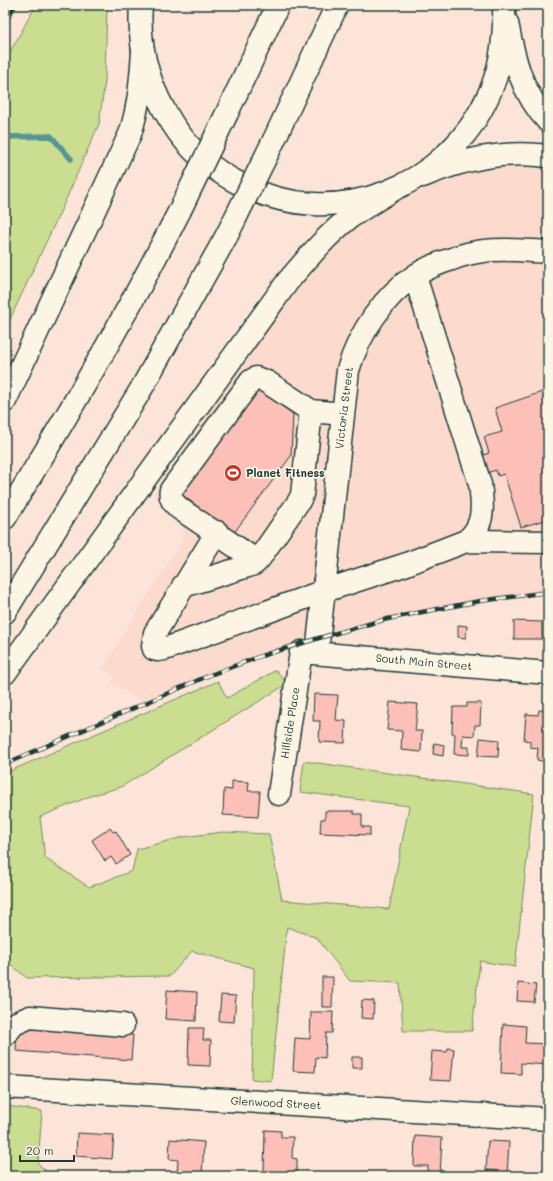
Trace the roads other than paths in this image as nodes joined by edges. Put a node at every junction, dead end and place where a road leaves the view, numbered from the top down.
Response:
1 (141, 5) edge
2 (278, 5) edge
3 (336, 5) edge
4 (504, 5) edge
5 (143, 52) junction
6 (548, 121) edge
7 (548, 156) edge
8 (402, 185) junction
9 (548, 252) edge
10 (415, 276) junction
11 (5, 401) edge
12 (311, 411) junction
13 (343, 414) junction
14 (5, 518) edge
15 (217, 532) junction
16 (466, 541) junction
17 (548, 542) edge
18 (257, 561) junction
19 (184, 586) junction
20 (324, 590) junction
21 (5, 612) edge
22 (309, 652) junction
23 (5, 673) edge
24 (548, 673) edge
25 (279, 794) dead end
26 (123, 1026) dead end
27 (5, 1035) edge
28 (5, 1087) edge
29 (548, 1120) edge

1 - 5 main road
2 - 14 main road, bridge
3 - 21 main road, bridge
4 - 6 main road
4 - 8 main road
5 - 8 main road
5 - 11 main road
7 - 8 main road
8 - 23 main road
9 - 10 main road, Victoria Street
10 - 13 main road, Victoria Street
10 - 16 main road
12 - 13 main road
12 - 15 main road
12 - 18 main road
13 - 20 main road, Victoria Street
15 - 18 main road
15 - 19 main road
16 - 17 main road
16 - 20 main road
18 - 19 main road
19 - 20 main road
20 - 22 main road, Victoria Street
22 - 24 main road, South Main Street
22 - 25 main road, Hillside Place
26 - 27 main road
28 - 29 main road, Glenwood Street

